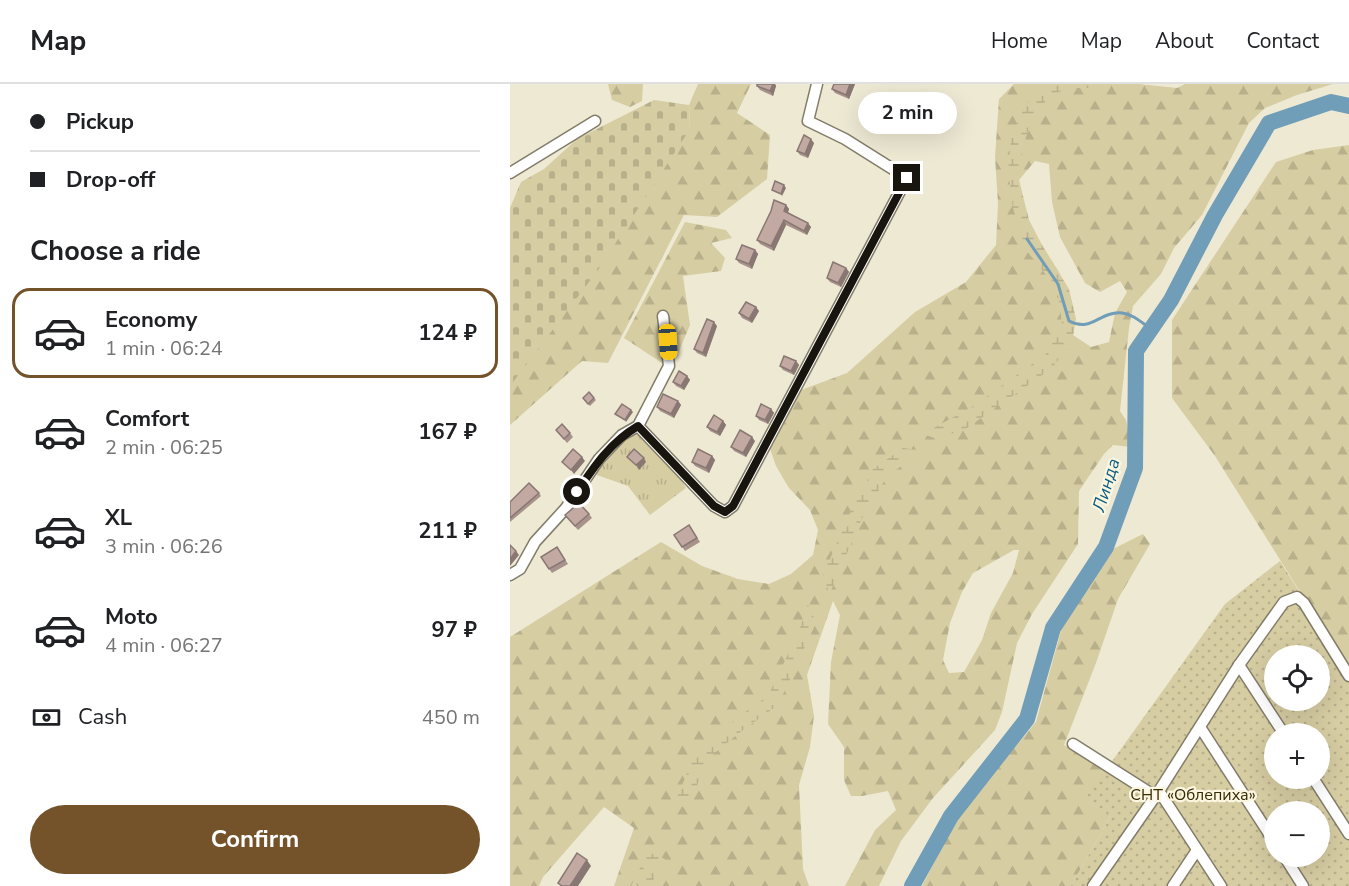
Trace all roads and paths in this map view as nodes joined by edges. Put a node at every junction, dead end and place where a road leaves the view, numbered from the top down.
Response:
1 (818, 84) edge
2 (595, 121) dead end
3 (510, 173) edge
4 (663, 315) dead end
5 (638, 426) junction
6 (510, 575) edge
7 (1239, 665) junction
8 (1349, 676) edge
9 (1277, 723) edge
10 (1200, 727) junction
11 (1073, 744) dead end
12 (1320, 789) edge
13 (1157, 793) junction
14 (1264, 826) edge
15 (1349, 834) edge
16 (1197, 850) junction
17 (1291, 867) edge
18 (1093, 886) edge
19 (1173, 886) edge
20 (1221, 886) edge
21 (1303, 886) edge

1 - 5 street
2 - 3 street
4 - 5 street
5 - 6 street
7 - 8 street
7 - 9 street
7 - 10 street
10 - 13 street
10 - 14 street
11 - 13 street
12 - 15 street
13 - 16 street
13 - 18 street
16 - 19 street
16 - 20 street
17 - 21 street

